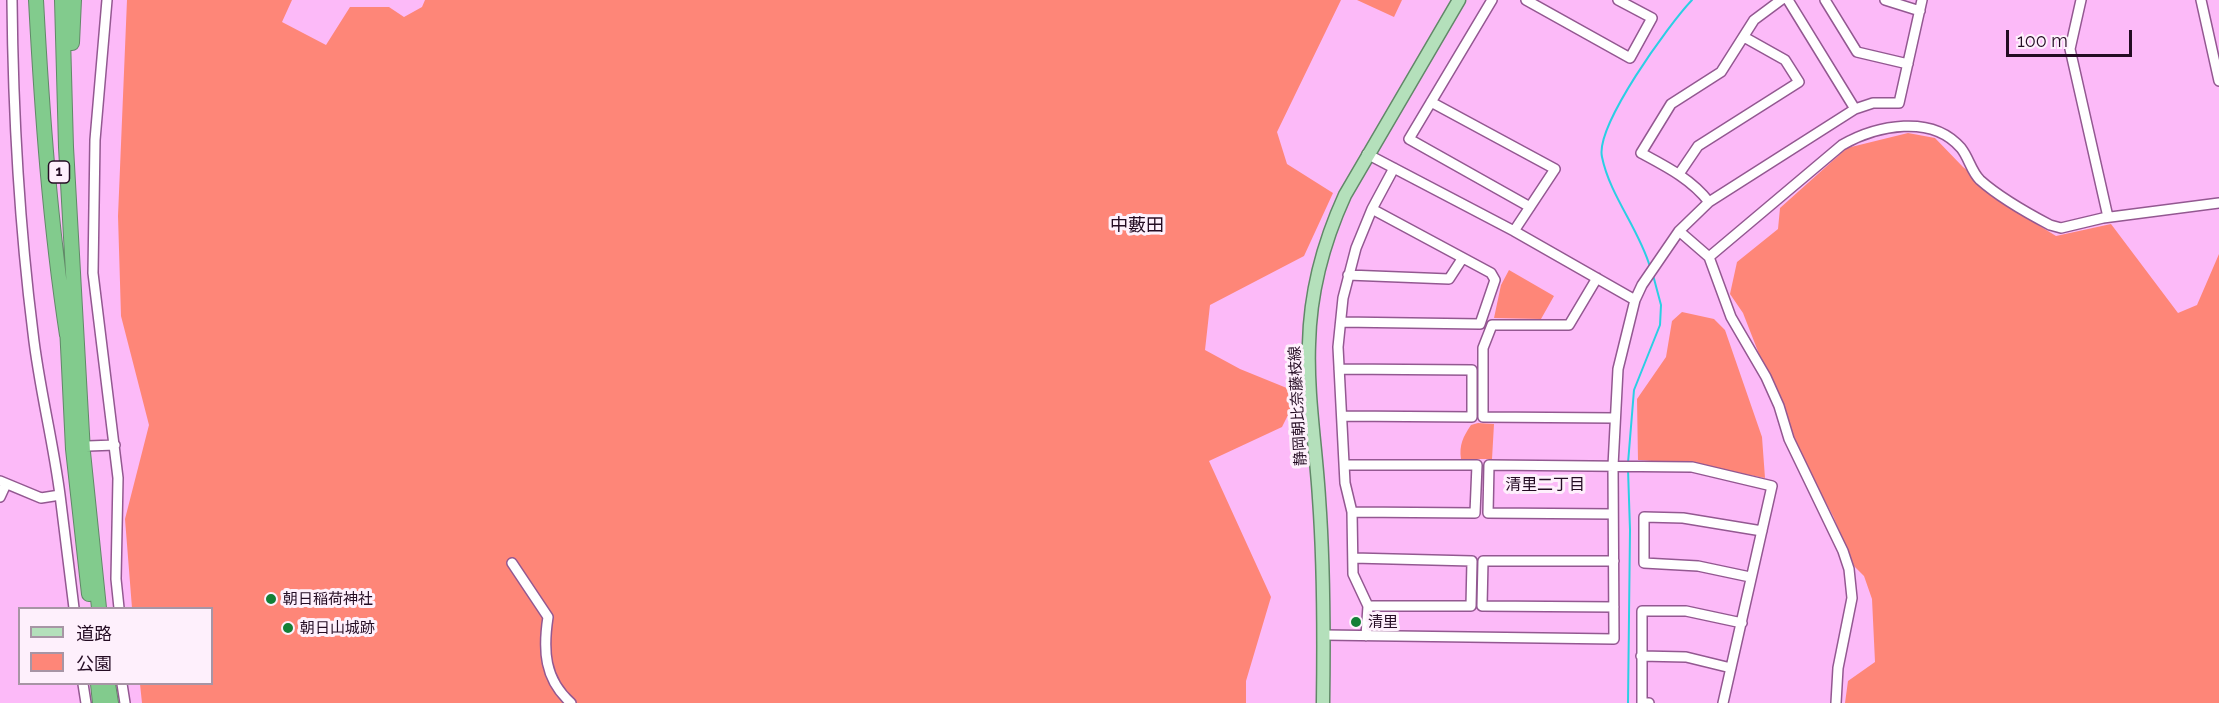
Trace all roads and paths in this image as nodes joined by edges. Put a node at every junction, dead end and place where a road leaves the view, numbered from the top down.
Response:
1 (12, 0) edge
2 (36, 0) edge
3 (54, 0) edge
4 (62, 0) edge
5 (74, 0) edge
6 (107, 0) edge
7 (1459, 0) edge
8 (1492, 0) edge
9 (1526, 0) edge
10 (1618, 0) edge
11 (1781, 0) edge
12 (1788, 0) edge
13 (1825, 0) edge
14 (1885, 0) edge
15 (1922, 0) edge
16 (2081, 0) edge
17 (2201, 0) edge
18 (1920, 12) junction
19 (1744, 37) junction
20 (1908, 64) junction
21 (2219, 81) edge
22 (1431, 102) junction
23 (1854, 109) junction
24 (1368, 154) junction
25 (67, 161) junction
26 (1395, 168) junction
27 (1679, 174) junction
28 (1709, 202) junction
29 (2219, 203) edge
30 (1530, 207) junction
31 (1372, 208) junction
32 (2108, 217) junction
33 (1514, 231) junction
34 (1679, 231) junction
35 (1709, 257) junction
36 (1462, 259) junction
37 (1348, 275) junction
38 (1597, 278) junction
39 (1635, 300) junction
40 (1341, 322) junction
41 (68, 343) junction
42 (1339, 369) junction
43 (1342, 416) junction
44 (1614, 418) junction
45 (115, 445) junction
46 (54, 446) junction
47 (67, 446) dead end
48 (88, 446) dead end
49 (1346, 465) junction
50 (1613, 466) junction
51 (3, 482) edge
52 (60, 495) junction
53 (0, 497) edge
54 (1352, 512) junction
55 (1613, 514) junction
56 (1762, 531) junction
57 (1353, 558) junction
58 (1614, 561) junction
59 (513, 564) dead end
60 (1750, 578) junction
61 (1368, 606) junction
62 (74, 607) edge
63 (90, 607) edge
64 (99, 607) edge
65 (119, 607) edge
66 (1614, 607) junction
67 (1742, 623) junction
68 (1324, 635) junction
69 (1366, 636) junction
70 (1641, 656) junction
71 (1731, 668) junction
72 (83, 685) edge
73 (98, 685) edge
74 (108, 685) edge
75 (123, 685) edge
76 (86, 703) edge
77 (100, 703) edge
78 (111, 703) edge
79 (125, 703) edge
80 (572, 703) edge
81 (1323, 703) edge
82 (1649, 703) edge
83 (1723, 703) edge
84 (1836, 703) edge

1 - 46 street
2 - 41 highway
3 - 41 highway, 1
4 - 25 highway
5 - 25 highway
6 - 45 street
7 - 24 main road, 静岡朝比奈藤枝線
8 - 22 street
9 - 10 street
11 - 19 street
12 - 23 street
13 - 20 street
14 - 18 street
15 - 18 street
16 - 32 street
17 - 21 street
18 - 20 street
19 - 27 street
19 - 27 street
20 - 23 street
22 - 30 street
22 - 30 street
23 - 28 street
24 - 26 street
24 - 68 main road, 静岡朝比奈藤枝線
25 - 64 highway
26 - 31 street
26 - 33 street
27 - 28 street
28 - 34 street
29 - 32 street
30 - 33 street
31 - 36 street
31 - 37 street
32 - 35 street
33 - 38 street
34 - 35 street
34 - 39 street
35 - 84 street
36 - 37 street
36 - 40 street
37 - 40 street
38 - 39 street
38 - 44 street
39 - 44 street
40 - 42 street
41 - 63 highway, 1
42 - 43 street
42 - 43 street
43 - 49 street
44 - 50 street
45 - 48 street
45 - 65 street
46 - 47 street
46 - 52 street
49 - 54 street
49 - 54 street
50 - 55 street
50 - 55 street
50 - 56 street
51 - 52 street
51 - 53 street
52 - 62 street
54 - 57 street
55 - 58 street
56 - 60 street
56 - 60 street
57 - 61 street
57 - 61 street
58 - 66 street
58 - 66 street
59 - 80 street
60 - 67 street
61 - 69 street
66 - 69 street
67 - 70 street
67 - 71 street
68 - 69 street
68 - 81 main road, 静岡朝比奈藤枝線
70 - 71 street
70 - 82 street
71 - 83 street
72 - 76 street
73 - 77 highway
74 - 78 highway
75 - 79 street

